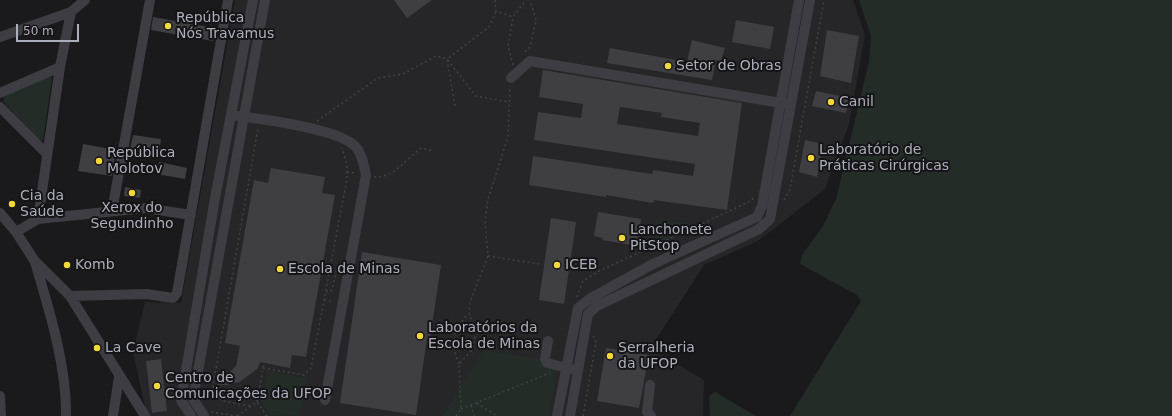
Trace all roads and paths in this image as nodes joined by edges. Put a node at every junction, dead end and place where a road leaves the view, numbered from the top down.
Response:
1 (85, 0) edge
2 (150, 0) edge
3 (228, 0) edge
4 (253, 0) edge
5 (265, 0) edge
6 (495, 0) edge
7 (526, 0) edge
8 (530, 0) edge
9 (799, 0) edge
10 (810, 0) edge
11 (824, 0) edge
12 (496, 11) junction
13 (71, 12) junction
14 (513, 16) junction
15 (0, 37) edge
16 (522, 57) dead end
17 (447, 59) junction
18 (518, 61) dead end
19 (60, 67) junction
20 (512, 78) joint
21 (0, 93) edge
22 (508, 102) junction
23 (780, 103) junction
24 (791, 105) junction
25 (455, 106) dead end
26 (0, 107) edge
27 (231, 115) junction
28 (243, 116) junction
29 (259, 123) dead end
30 (308, 128) junction
31 (341, 146) dead end
32 (433, 151) dead end
33 (46, 154) junction
34 (366, 175) junction
35 (755, 194) dead end
36 (215, 198) junction
37 (228, 201) junction
38 (781, 206) dead end
39 (112, 211) junction
40 (0, 213) edge
41 (191, 215) junction
42 (38, 219) junction
43 (16, 232) junction
44 (488, 256) junction
45 (34, 260) junction
46 (539, 264) dead end
47 (653, 264) junction
48 (658, 276) junction
49 (70, 296) junction
50 (198, 300) junction
51 (576, 300) dead end
52 (211, 302) junction
53 (469, 313) junction
54 (592, 333) dead end
55 (548, 341) dead end
56 (264, 363) dead end
57 (459, 364) junction
58 (566, 367) junction
59 (263, 368) junction
60 (578, 371) junction
61 (119, 377) junction
62 (650, 385) dead end
63 (0, 396) edge
64 (325, 400) dead end
65 (257, 402) junction
66 (477, 402) junction
67 (471, 405) junction
68 (250, 406) junction
69 (461, 409) junction
70 (198, 414) edge
71 (1, 416) edge
72 (66, 416) edge
73 (113, 416) edge
74 (144, 416) edge
75 (237, 416) edge
76 (267, 416) edge
77 (456, 416) edge
78 (474, 416) edge
79 (497, 416) edge
80 (557, 416) edge
81 (570, 416) edge
82 (583, 416) edge
83 (651, 416) edge

1 - 13 street
2 - 39 street
3 - 41 street
4 - 27 street
5 - 28 street
6 - 12 path
7 - 14 path
8 - 16 path
9 - 23 street
10 - 24 street
11 - 38 path
12 - 14 path
12 - 17 path
13 - 15 street
13 - 19 street
14 - 18 path
17 - 22 path
17 - 25 path
17 - 30 path
19 - 21 street
19 - 33 street
20 - 22 path
20 - 23 street
22 - 44 path
23 - 24 street
23 - 47 street
24 - 48 street
26 - 33 street
27 - 28 street
27 - 36 street
28 - 30 street
28 - 37 street
29 - 68 path
30 - 34 street
31 - 59 path
32 - 34 path
33 - 42 street
34 - 64 street
35 - 51 path
36 - 37 street
36 - 50 street
37 - 52 street
39 - 41 street
39 - 42 street
40 - 43 street
41 - 49 street
42 - 43 street
43 - 45 street
44 - 46 path
44 - 53 path
45 - 49 street
45 - 72 street
47 - 48 street
47 - 58 street
48 - 60 street
49 - 61 street
50 - 52 street
50 - 70 street
52 - 70 street
53 - 57 path
53 - 57 path
54 - 82 path
55 - 58 street
56 - 59 path
57 - 69 path
58 - 60 street
58 - 66 path
58 - 80 street
59 - 65 path
60 - 81 street
61 - 73 street
61 - 74 street
62 - 83 street
63 - 71 street
65 - 68 path
65 - 76 path
66 - 67 path
66 - 79 path
67 - 69 path
67 - 78 path
68 - 75 path
69 - 77 path
70 - 75 path

